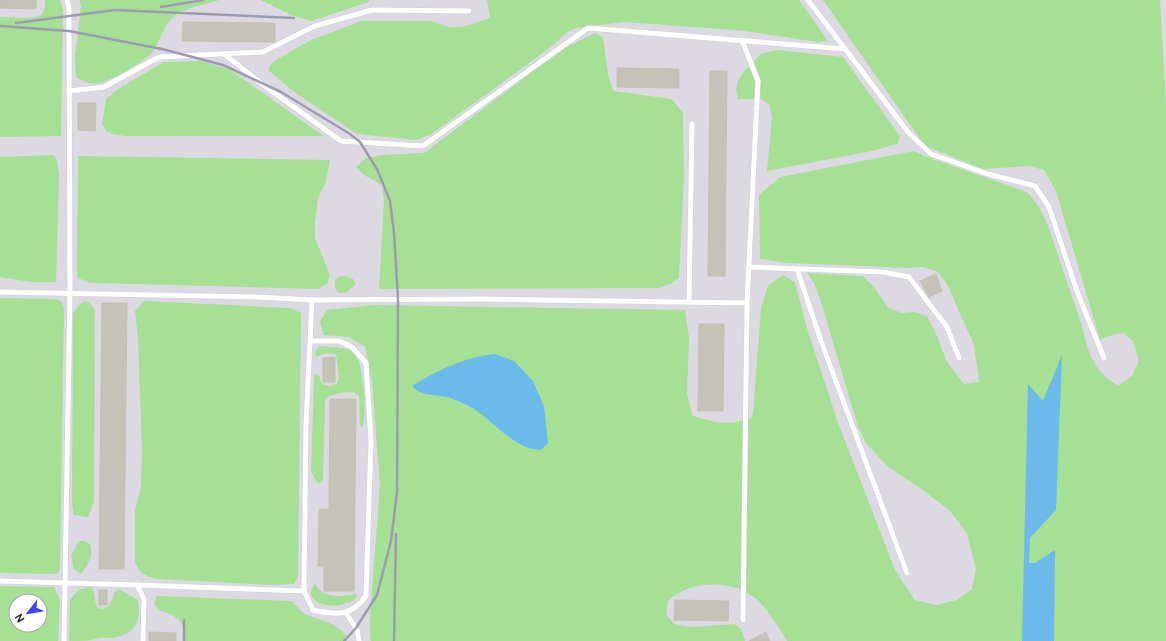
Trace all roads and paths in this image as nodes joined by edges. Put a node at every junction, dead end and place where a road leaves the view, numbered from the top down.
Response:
1 (67, 0) edge
2 (808, 0) edge
3 (469, 11) dead end
4 (742, 40) junction
5 (845, 49) junction
6 (224, 54) junction
7 (69, 91) junction
8 (692, 124) dead end
9 (749, 267) junction
10 (797, 268) junction
11 (0, 292) edge
12 (70, 292) junction
13 (312, 300) junction
14 (689, 302) junction
15 (747, 303) junction
16 (311, 341) junction
17 (959, 358) dead end
18 (1104, 358) dead end
19 (907, 573) dead end
20 (0, 581) edge
21 (65, 582) junction
22 (137, 584) junction
23 (304, 591) junction
24 (346, 612) junction
25 (743, 620) dead end
26 (64, 641) edge
27 (143, 641) edge
28 (359, 641) edge

1 - 7 lane
2 - 5 lane
3 - 6 lane
4 - 5 lane
4 - 6 lane
4 - 9 lane
5 - 18 lane
6 - 7 lane
7 - 12 lane
8 - 14 lane
9 - 10 lane
9 - 15 lane
10 - 17 lane
10 - 19 lane
11 - 12 lane
12 - 13 lane
12 - 21 lane
13 - 14 lane
13 - 16 lane
14 - 15 lane
15 - 25 lane
16 - 23 lane
16 - 24 lane
20 - 21 lane
21 - 22 lane
21 - 26 lane
22 - 23 lane
22 - 27 lane
23 - 24 lane
24 - 28 lane

